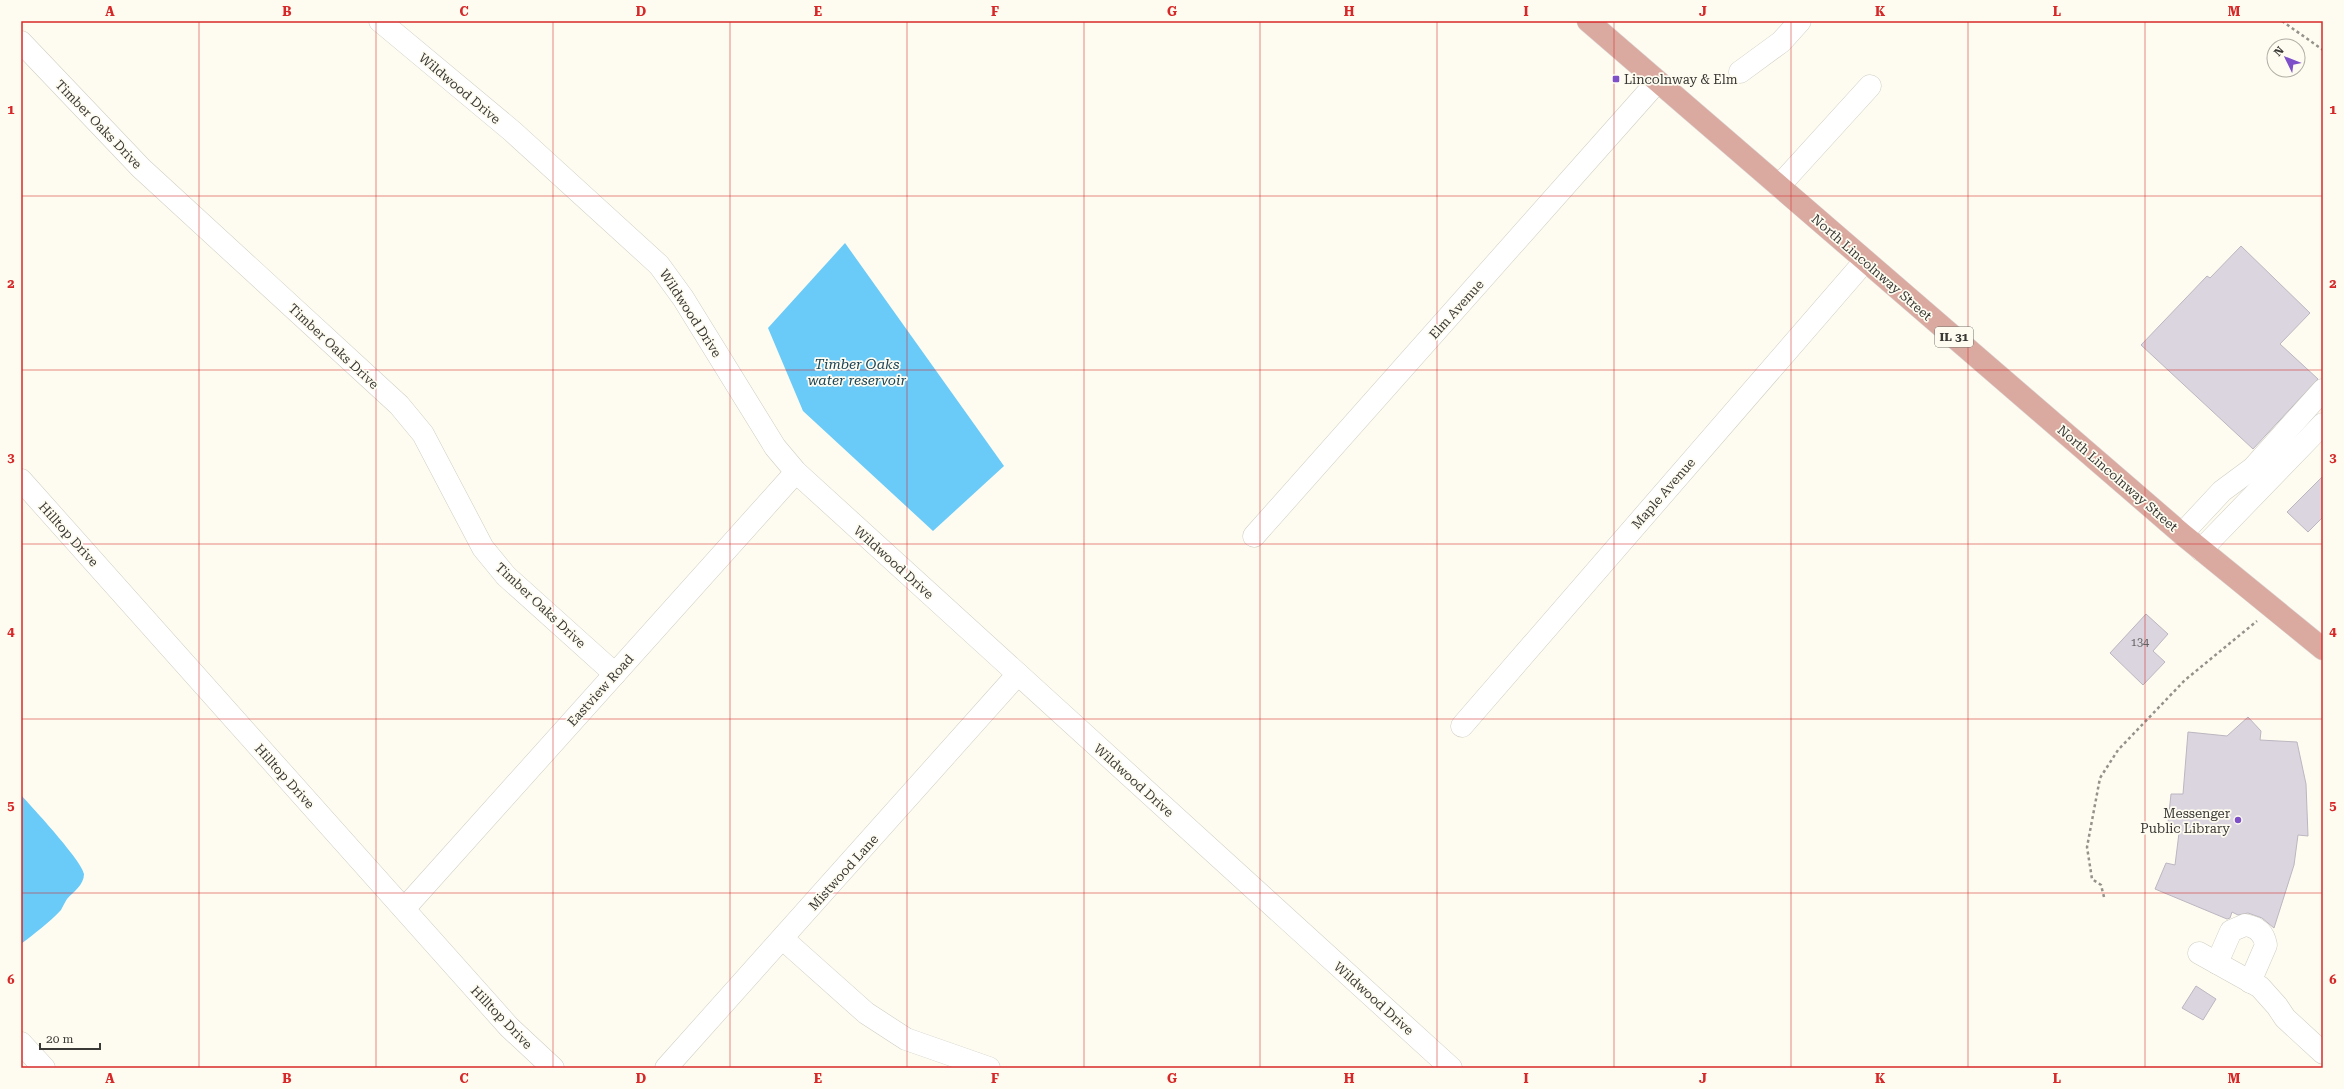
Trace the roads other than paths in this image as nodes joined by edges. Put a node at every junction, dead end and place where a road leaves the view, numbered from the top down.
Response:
1 (380, 21) edge
2 (1800, 21) edge
3 (1593, 23) edge
4 (21, 42) edge
5 (1740, 72) dead end
6 (1657, 82) junction
7 (1870, 86) dead end
8 (1779, 186) junction
9 (1865, 261) junction
10 (2323, 390) edge
11 (2323, 424) edge
12 (796, 472) junction
13 (21, 480) edge
14 (2182, 534) junction
15 (1254, 536) dead end
16 (2201, 550) junction
17 (2323, 650) edge
18 (615, 674) junction
19 (1018, 674) junction
20 (1462, 726) dead end
21 (404, 908) junction
22 (783, 939) junction
23 (2250, 982) junction
24 (21, 1043) edge
25 (2323, 1053) edge
26 (44, 1068) edge
27 (553, 1068) edge
28 (666, 1068) edge
29 (989, 1068) edge
30 (1452, 1068) edge

1 - 12 street, Wildwood Drive
2 - 5 street
3 - 6 main road, North Lincolnway Street / IL 31
4 - 18 street, Timber Oaks Drive
6 - 8 main road, North Lincolnway Street / IL 31
6 - 15 street, Elm Avenue
7 - 8 street
8 - 9 main road, North Lincolnway Street / IL 31
9 - 14 main road, North Lincolnway Street / IL 31
9 - 20 street, Maple Avenue
10 - 14 street
11 - 16 street
12 - 18 street, Eastview Road
12 - 19 street, Wildwood Drive
13 - 21 street, Hilltop Drive
14 - 16 main road, North Lincolnway Street / IL 31
16 - 17 main road, North Lincolnway Street / IL 31
18 - 21 street, Eastview Road
19 - 22 street, Mistwood Lane
19 - 30 street, Wildwood Drive
21 - 27 street, Hilltop Drive
22 - 28 street, Mistwood Lane
22 - 29 street
23 - 23 street
23 - 25 street
24 - 26 street

